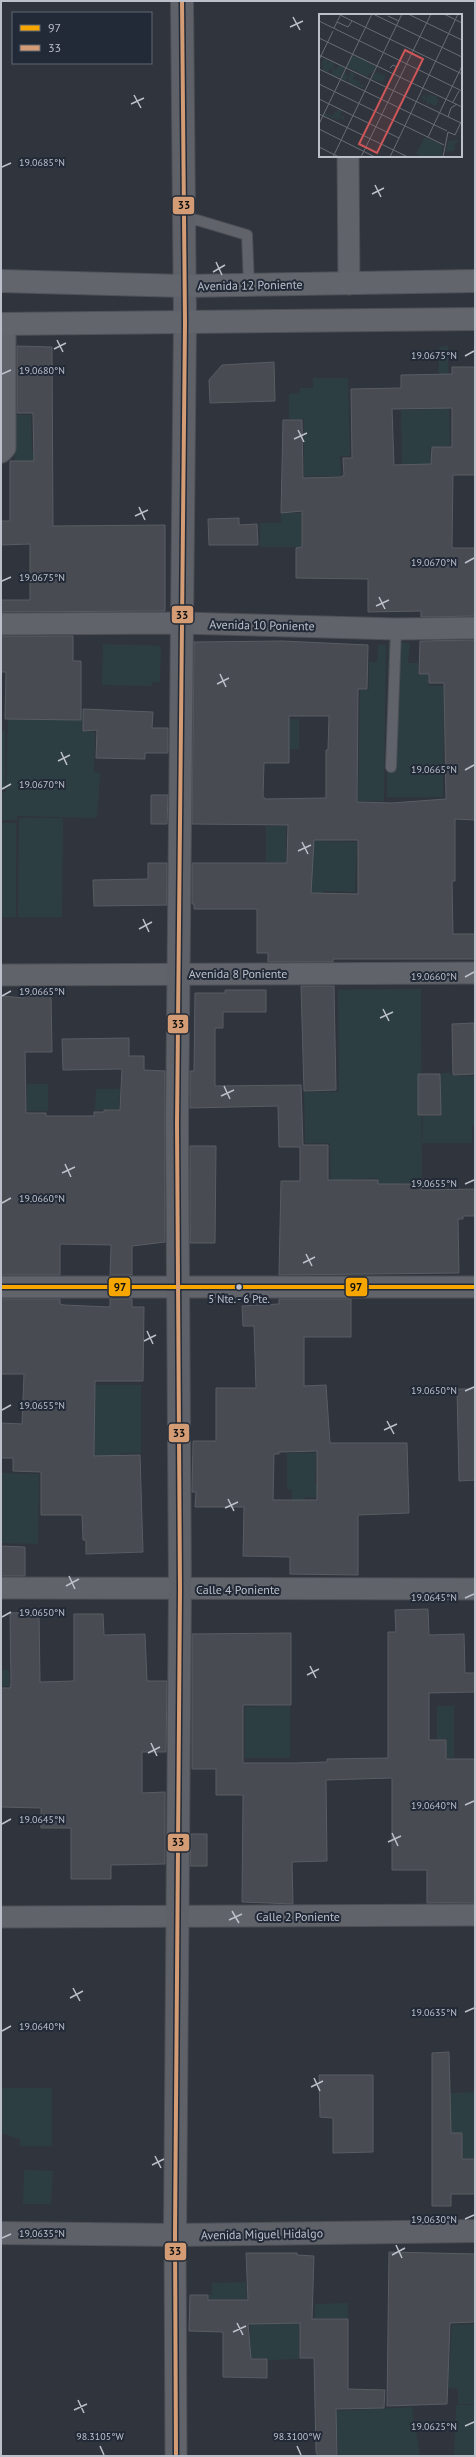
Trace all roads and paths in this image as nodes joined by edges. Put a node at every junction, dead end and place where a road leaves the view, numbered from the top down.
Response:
1 (182, 1) edge
2 (348, 157) edge
3 (185, 222) junction
4 (1, 281) edge
5 (475, 281) edge
6 (348, 284) junction
7 (249, 285) junction
8 (184, 286) junction
9 (475, 319) edge
10 (185, 322) junction
11 (3, 324) edge
12 (1, 452) edge
13 (181, 623) junction
14 (1, 624) edge
15 (475, 628) edge
16 (396, 629) junction
17 (391, 767) dead end
18 (475, 973) edge
19 (179, 974) junction
20 (1, 975) edge
21 (1, 1287) edge
22 (179, 1287) junction
23 (475, 1287) edge
24 (1, 1588) edge
25 (475, 1589) edge
26 (180, 1590) junction
27 (475, 1915) edge
28 (178, 1916) junction
29 (1, 1917) edge
30 (475, 2231) edge
31 (1, 2233) edge
32 (175, 2234) junction
33 (176, 2456) edge

1 - 3 street
2 - 6 street
3 - 7 lane
3 - 8 street
4 - 8 main road, Avenida 12 Poniente
5 - 6 main road, Avenida 12 Poniente
6 - 7 main road, Avenida 12 Poniente
7 - 8 main road, Avenida 12 Poniente
8 - 10 street
9 - 10 main road
10 - 11 main road
10 - 13 street
11 - 12 street
13 - 14 street, Avenida 10 Poniente
13 - 16 street, Avenida 10 Poniente
13 - 19 street
15 - 16 street, Avenida 10 Poniente
16 - 17 lane
18 - 19 street, Avenida 8 Poniente
19 - 20 street, Avenida 8 Poniente
19 - 22 street
21 - 22 street
22 - 23 street
22 - 26 street
24 - 26 street, Calle 4 Poniente
25 - 26 street, Calle 4 Poniente
26 - 28 street
27 - 28 street, Calle 2 Poniente
28 - 29 street, Calle 2 Poniente
28 - 32 street
30 - 32 street, Avenida Miguel Hidalgo
31 - 32 street, Avenida Miguel Hidalgo
32 - 33 street

